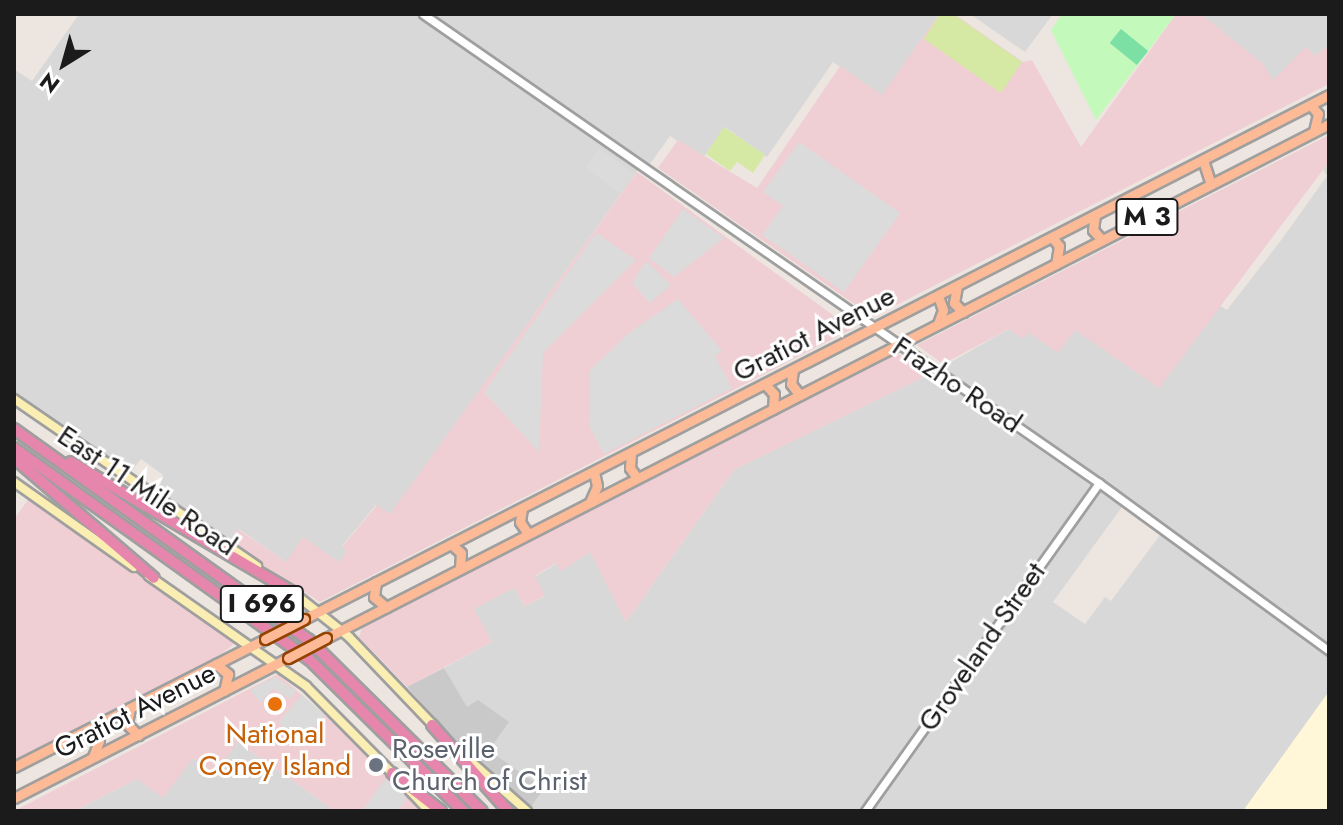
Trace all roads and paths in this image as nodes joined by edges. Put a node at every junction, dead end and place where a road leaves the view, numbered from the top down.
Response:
1 (423, 14) edge
2 (1329, 95) edge
3 (1311, 105) junction
4 (1329, 124) edge
5 (1314, 132) junction
6 (1203, 160) junction
7 (1211, 184) junction
8 (1095, 215) junction
9 (1052, 237) junction
10 (1102, 240) junction
11 (1056, 264) junction
12 (957, 286) junction
13 (938, 296) junction
14 (963, 312) junction
15 (938, 324) junction
16 (874, 328) junction
17 (898, 345) junction
18 (793, 370) junction
19 (765, 384) junction
20 (800, 395) junction
21 (14, 399) edge
22 (773, 409) junction
23 (14, 429) edge
24 (14, 448) edge
25 (631, 453) junction
26 (14, 458) edge
27 (594, 472) junction
28 (637, 478) junction
29 (14, 482) edge
30 (1099, 483) junction
31 (590, 502) junction
32 (522, 508) junction
33 (528, 534) junction
34 (451, 544) junction
35 (460, 568) junction
36 (154, 578) junction
37 (376, 582) junction
38 (294, 593) junction
39 (386, 607) junction
40 (318, 612) junction
41 (341, 630) junction
42 (251, 646) junction
43 (1329, 651) edge
44 (216, 664) junction
45 (276, 664) junction
46 (224, 691) junction
47 (130, 708) junction
48 (432, 725) junction
49 (90, 729) junction
50 (138, 735) junction
51 (93, 757) junction
52 (14, 767) edge
53 (392, 773) junction
54 (14, 798) edge
55 (429, 811) edge
56 (441, 811) edge
57 (463, 811) edge
58 (482, 811) edge
59 (508, 811) edge
60 (527, 811) edge
61 (865, 811) edge

1 - 16 street, Frazho Road
2 - 3 main road, Gratiot Avenue / M 3
3 - 5 main road
3 - 6 main road, Gratiot Avenue / M 3
4 - 5 main road, Gratiot Avenue / M 3
5 - 7 main road, Gratiot Avenue / M 3
6 - 7 main road
6 - 8 main road, Gratiot Avenue / M 3
7 - 10 main road, Gratiot Avenue / M 3
8 - 9 main road, Gratiot Avenue / M 3
8 - 10 main road
9 - 11 main road
9 - 12 main road, Gratiot Avenue / M 3
10 - 11 main road, Gratiot Avenue / M 3
11 - 14 main road, Gratiot Avenue / M 3
12 - 13 main road, Gratiot Avenue / M 3
12 - 14 main road
13 - 15 main road
13 - 16 main road, Gratiot Avenue / M 3
14 - 15 main road, Gratiot Avenue / M 3
15 - 17 main road, Gratiot Avenue / M 3
16 - 17 street, Frazho Road
16 - 18 main road, Gratiot Avenue / M 3
17 - 20 main road, Gratiot Avenue / M 3
17 - 30 street, Frazho Road
18 - 19 main road, Gratiot Avenue / M 3
18 - 20 main road
19 - 22 main road
19 - 25 main road, Gratiot Avenue / M 3
20 - 22 main road, Gratiot Avenue / M 3
21 - 38 main road, East 11 Mile Road
22 - 28 main road, Gratiot Avenue / M 3
23 - 38 highway
23 - 58 highway, I 696
24 - 57 highway, I 696
25 - 27 main road, Gratiot Avenue / M 3
25 - 28 main road
26 - 36 highway
27 - 31 main road
27 - 32 main road, Gratiot Avenue / M 3
28 - 31 main road, Gratiot Avenue / M 3
29 - 36 main road
30 - 43 street, Frazho Road
30 - 61 street, Groveland Street
31 - 33 main road, Gratiot Avenue / M 3
32 - 33 main road
32 - 34 main road, Gratiot Avenue / M 3
33 - 35 main road, Gratiot Avenue / M 3
34 - 35 main road
34 - 37 main road, Gratiot Avenue / M 3
35 - 39 main road, Gratiot Avenue / M 3
36 - 42 main road
37 - 39 main road
37 - 40 main road, Gratiot Avenue / M 3
38 - 40 main road, East 11 Mile Road
39 - 41 main road, Gratiot Avenue / M 3
40 - 41 main road, East 11 Mile Road
40 - 42 main road, M 3, bridge
41 - 45 main road, M 3, bridge
41 - 48 main road, East 11 Mile Road
42 - 44 main road, Gratiot Avenue / M 3
42 - 45 main road
44 - 46 main road
44 - 47 main road, Gratiot Avenue / M 3
45 - 46 main road, Gratiot Avenue / M 3
45 - 53 main road
46 - 50 main road, Gratiot Avenue / M 3
47 - 49 main road, Gratiot Avenue / M 3
47 - 50 main road
48 - 59 highway
48 - 60 main road, East 11 Mile Road
49 - 51 main road
49 - 52 main road, Gratiot Avenue / M 3
50 - 51 main road, Gratiot Avenue / M 3
51 - 54 main road, Gratiot Avenue / M 3
53 - 55 main road
53 - 56 highway

